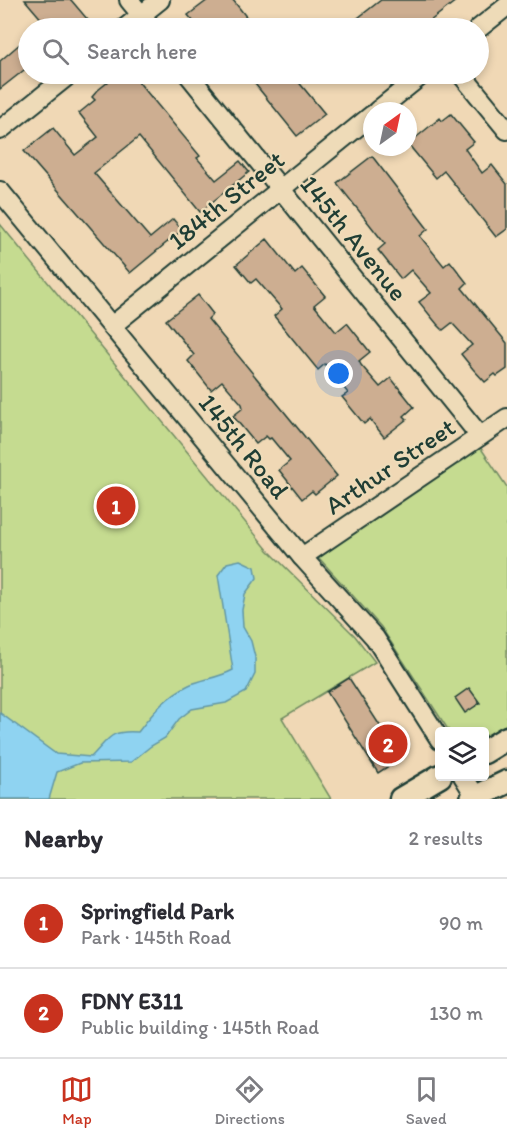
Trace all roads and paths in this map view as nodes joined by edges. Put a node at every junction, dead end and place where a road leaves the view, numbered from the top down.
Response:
1 (129, 0) edge
2 (160, 0) edge
3 (507, 6) edge
4 (144, 18) edge
5 (149, 18) edge
6 (489, 20) edge
7 (58, 84) edge
8 (196, 84) edge
9 (411, 84) edge
10 (469, 84) edge
11 (388, 102) edge
12 (363, 122) edge
13 (0, 130) edge
14 (507, 130) edge
15 (281, 188) junction
16 (0, 190) edge
17 (113, 325) junction
18 (507, 418) edge
19 (480, 436) junction
20 (302, 557) junction
21 (435, 732) edge
22 (507, 738) edge
23 (489, 749) edge
24 (435, 780) edge
25 (465, 781) edge
26 (507, 782) edge
27 (474, 798) edge
28 (401, 799) edge

1 - 4 street
2 - 5 street
3 - 6 street
7 - 13 street
8 - 15 street, 145th Avenue
9 - 11 street
10 - 14 street
12 - 15 street, 184th Street
15 - 17 street, 184th Street
15 - 19 street, 145th Avenue
16 - 17 street, 145th Road
17 - 20 street, 145th Road
18 - 19 street, Arthur Street
19 - 20 street, Arthur Street
20 - 21 street, 145th Road
22 - 23 street
24 - 28 street
25 - 27 street
26 - 27 street

